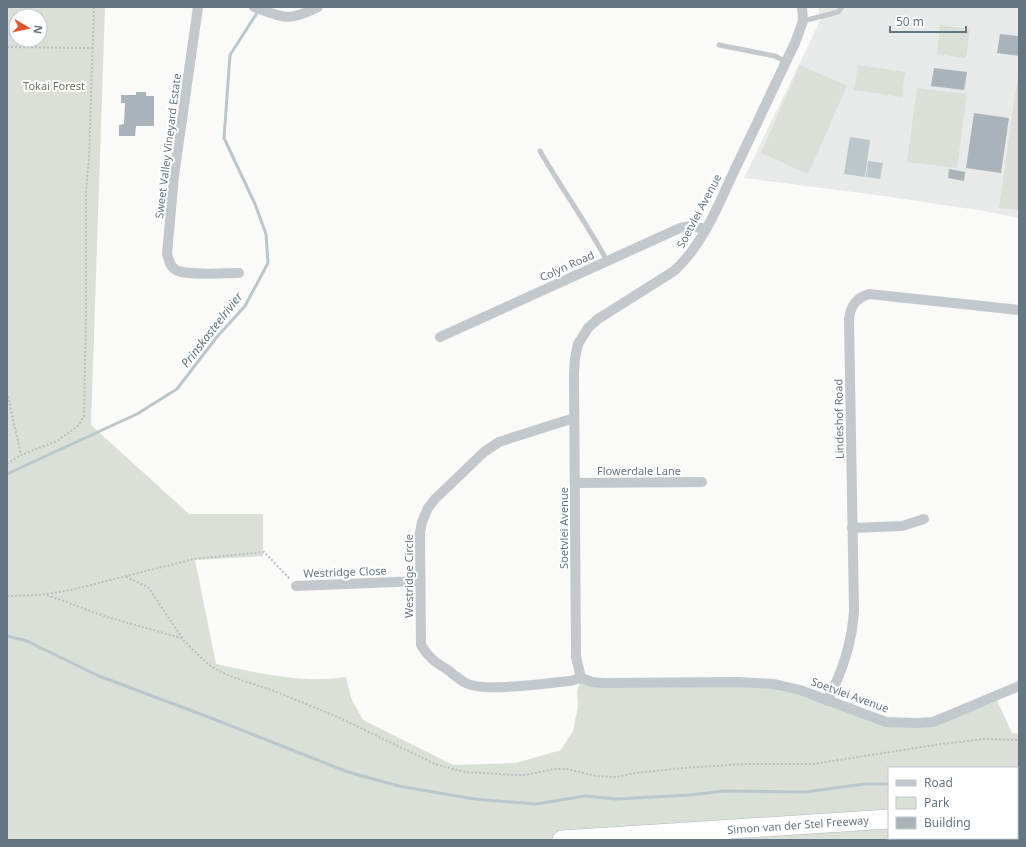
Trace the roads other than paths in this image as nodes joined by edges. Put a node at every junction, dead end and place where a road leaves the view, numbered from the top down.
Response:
1 (198, 7) edge
2 (254, 7) edge
3 (318, 7) edge
4 (802, 7) edge
5 (842, 7) edge
6 (837, 10) edge
7 (803, 21) junction
8 (719, 45) dead end
9 (786, 62) junction
10 (540, 151) dead end
11 (706, 229) junction
12 (607, 261) junction
13 (239, 273) dead end
14 (1018, 312) edge
15 (440, 337) dead end
16 (574, 418) junction
17 (702, 482) dead end
18 (576, 483) junction
19 (924, 519) dead end
20 (852, 528) junction
21 (420, 581) junction
22 (296, 586) road end
23 (581, 678) junction
24 (1019, 686) edge
25 (827, 701) junction
26 (888, 819) edge
27 (1019, 839) edge
28 (562, 840) edge
29 (999, 840) edge

1 - 13 street, Sweet Valley Vineyard Estate
2 - 3 street
4 - 7 street, Soetvlei Avenue
5 - 6 lane
6 - 7 lane
7 - 9 street, Soetvlei Avenue
8 - 9 lane
9 - 11 street, Soetvlei Avenue
10 - 12 lane
11 - 12 street, Colyn Road
11 - 16 street, Soetvlei Avenue
12 - 15 street, Colyn Road
14 - 20 street, Lindeshof Road
16 - 18 street, Soetvlei Avenue
16 - 21 street, Westridge Circle
17 - 18 street, Flowerdale Lane
18 - 23 street, Soetvlei Avenue
19 - 20 street
20 - 25 street, Lindeshof Road
21 - 22 street, Westridge Close
21 - 23 street, Westridge Circle
23 - 25 street, Soetvlei Avenue
24 - 25 street, Soetvlei Avenue
26 - 28 highway, Simon van der Stel Freeway
27 - 29 highway

